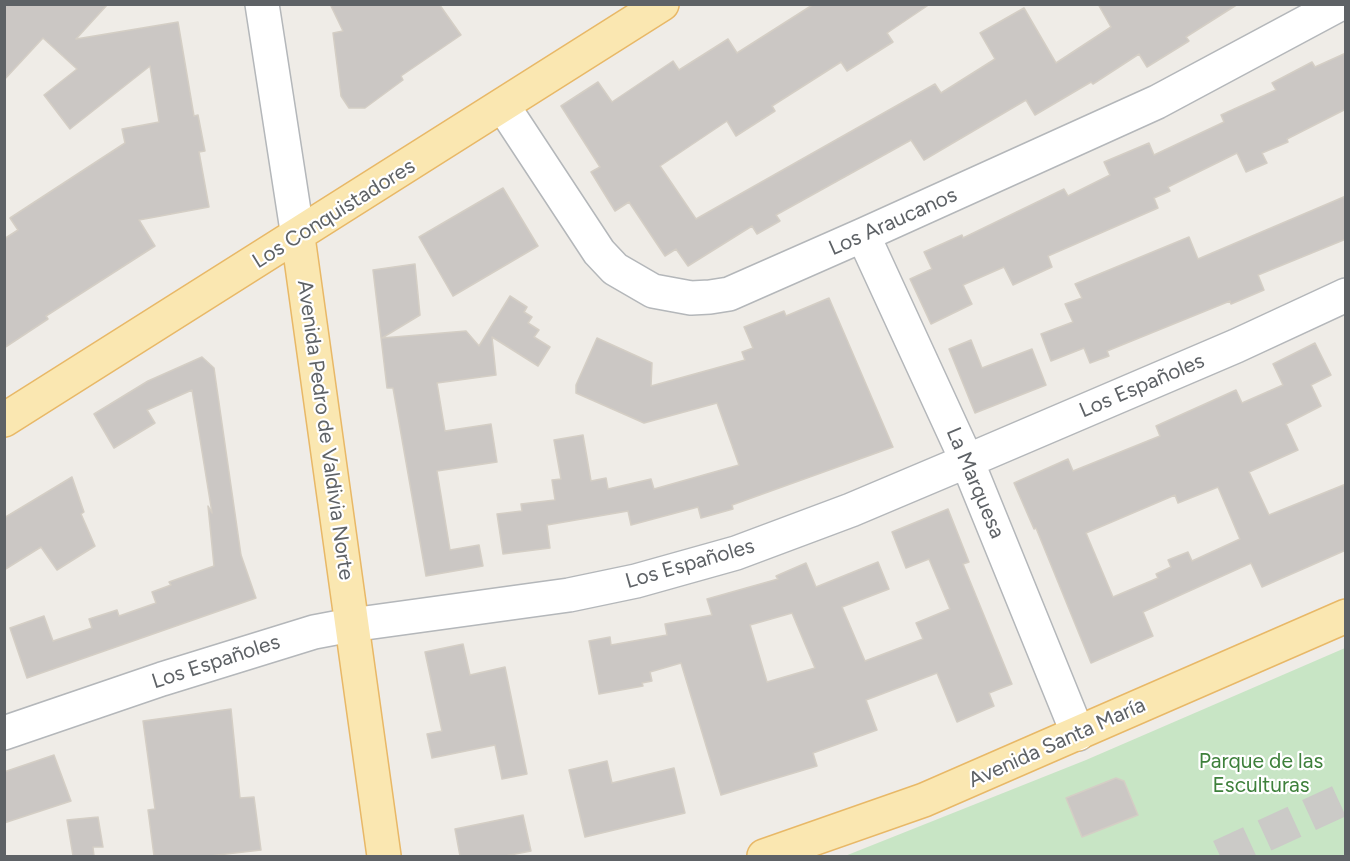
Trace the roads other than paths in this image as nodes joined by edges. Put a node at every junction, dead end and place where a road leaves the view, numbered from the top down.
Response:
1 (262, 4) edge
2 (662, 4) edge
3 (1340, 4) edge
4 (503, 106) junction
5 (863, 235) junction
6 (298, 237) junction
7 (1346, 295) edge
8 (4, 420) edge
9 (967, 461) junction
10 (1346, 616) edge
11 (351, 625) junction
12 (4, 733) edge
13 (1078, 734) junction
14 (384, 856) edge
15 (764, 856) edge

1 - 6 street, Avenida Pedro de Valdivia Norte
2 - 4 main road, Los Conquistadores
3 - 5 street, Los Araucanos
4 - 5 street, Los Araucanos
4 - 6 main road, Los Conquistadores
5 - 9 street, La Marquesa
6 - 8 main road, Los Conquistadores
6 - 11 main road, Avenida Pedro de Valdivia Norte
7 - 9 street, Los Españoles
9 - 11 street, Los Españoles
9 - 13 street, La Marquesa
10 - 13 main road, Avenida Santa María
11 - 12 street, Los Españoles
11 - 14 main road, Avenida Pedro de Valdivia Norte
13 - 15 main road, Avenida Santa María

